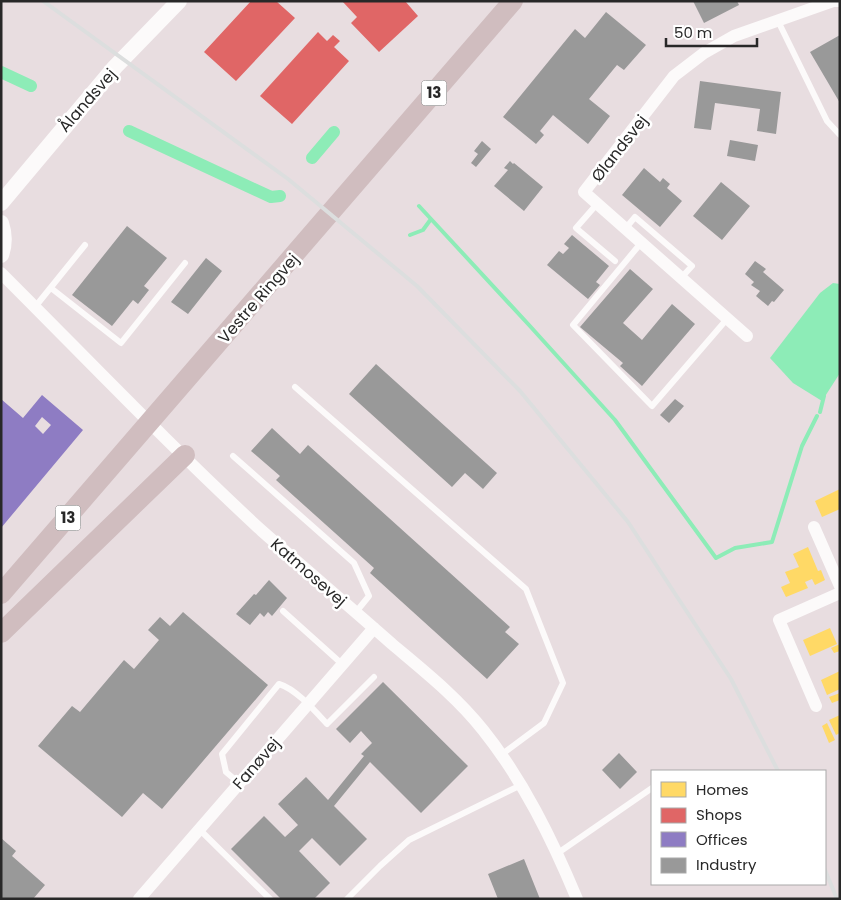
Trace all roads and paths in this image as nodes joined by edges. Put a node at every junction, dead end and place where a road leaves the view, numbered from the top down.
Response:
1 (179, 1) edge
2 (513, 1) edge
3 (840, 2) edge
4 (778, 21) junction
5 (840, 135) edge
6 (1, 203) edge
7 (597, 204) junction
8 (1, 223) edge
9 (625, 229) junction
10 (641, 243) junction
11 (86, 245) dead end
12 (1, 256) edge
13 (615, 261) dead end
14 (185, 262) dead end
15 (1, 273) edge
16 (681, 278) junction
17 (50, 288) junction
18 (35, 307) junction
19 (727, 319) junction
20 (747, 336) dead end
21 (296, 388) dead end
22 (184, 456) junction
23 (233, 456) dead end
24 (814, 527) dead end
25 (840, 586) edge
26 (840, 593) edge
27 (1, 594) edge
28 (283, 611) dead end
29 (356, 612) junction
30 (374, 628) junction
31 (1, 633) edge
32 (342, 664) junction
33 (374, 677) dead end
34 (308, 704) junction
35 (816, 706) dead end
36 (501, 755) junction
37 (239, 783) junction
38 (521, 785) junction
39 (651, 789) edge
40 (199, 829) junction
41 (558, 852) junction
42 (139, 899) edge
43 (270, 899) edge
44 (347, 899) edge
45 (577, 899) edge

1 - 6 street, Ålandsvej
2 - 27 main road, Vestre Ringvej / 13
3 - 4 street, Ølandsvej
4 - 5 lane
4 - 7 street, Ølandsvej
7 - 9 street, Ølandsvej
7 - 13 lane
8 - 12 street
9 - 10 street, Ølandsvej
9 - 16 lane
10 - 16 street, Ølandsvej
10 - 19 lane
11 - 17 lane
14 - 17 lane
15 - 18 street, Katmosevej
16 - 19 street, Ølandsvej
17 - 18 lane
18 - 22 street, Katmosevej
19 - 20 street, Ølandsvej
21 - 36 lane
22 - 29 street, Katmosevej
22 - 31 main road
23 - 29 lane
24 - 25 street
26 - 35 street
28 - 32 lane
29 - 30 street, Katmosevej
30 - 32 street, Fanøvej
30 - 36 street, Katmosevej
32 - 34 street, Fanøvej
33 - 34 lane
34 - 37 street, Fanøvej
34 - 37 lane
36 - 38 street, Katmosevej
37 - 40 street, Fanøvej
38 - 41 street, Katmosevej
38 - 44 lane
39 - 41 lane
40 - 42 street, Fanøvej
40 - 43 lane
41 - 45 street, Katmosevej

